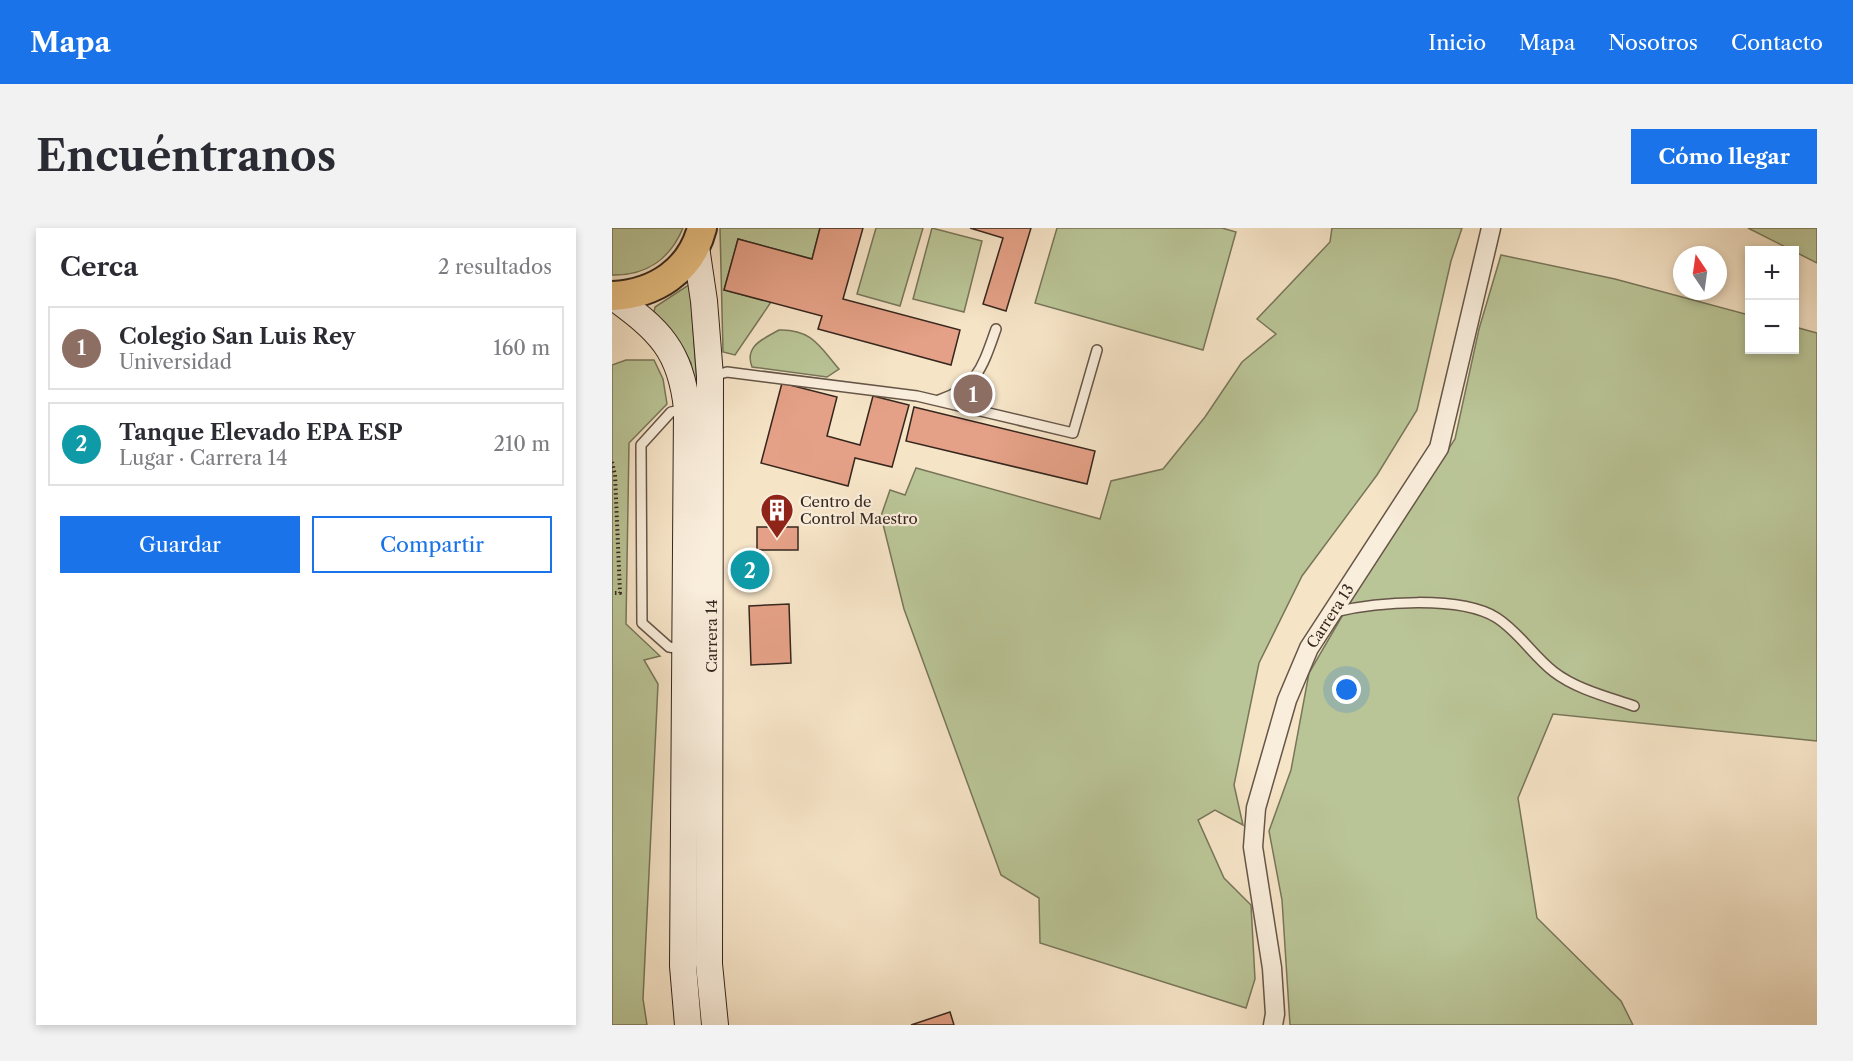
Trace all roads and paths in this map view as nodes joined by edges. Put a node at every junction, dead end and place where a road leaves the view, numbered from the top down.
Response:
1 (1491, 228) edge
2 (699, 237) edge
3 (612, 296) edge
4 (996, 329) dead end
5 (1097, 351) dead end
6 (710, 376) junction
7 (937, 401) junction
8 (687, 409) junction
9 (612, 462) edge
10 (612, 593) edge
11 (1332, 612) junction
12 (687, 650) junction
13 (1634, 706) dead end
14 (688, 1025) edge
15 (714, 1025) edge
16 (1273, 1025) edge

1 - 11 street, Carrera 13
2 - 3 main road
2 - 6 main road, Carrera 14
3 - 8 main road, Carrera 14
4 - 7 lane
5 - 7 lane
6 - 7 lane
6 - 15 main road, Carrera 14
8 - 12 main road, Carrera 14
8 - 12 lane
9 - 10 path
11 - 13 lane
11 - 16 street, Carrera 13
12 - 14 main road, Carrera 14

